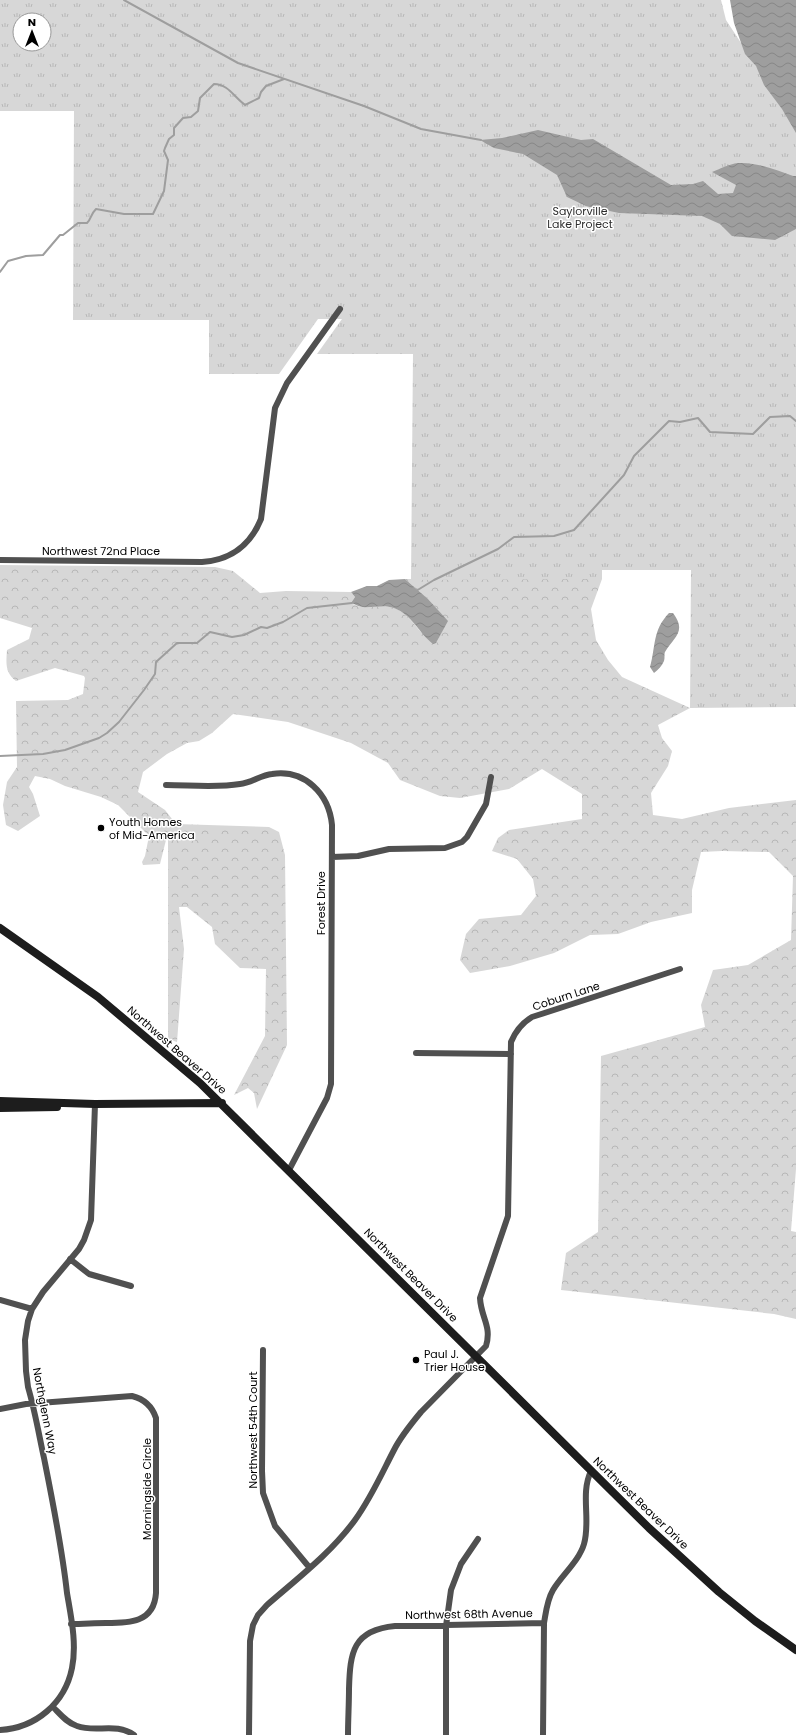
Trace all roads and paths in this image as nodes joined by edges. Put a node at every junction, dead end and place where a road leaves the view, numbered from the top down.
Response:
1 (340, 310) dead end
2 (0, 560) edge
3 (491, 777) dead end
4 (166, 785) dead end
5 (332, 856) junction
6 (0, 928) edge
7 (680, 969) dead end
8 (416, 1053) dead end
9 (511, 1054) junction
10 (0, 1101) edge
11 (222, 1103) junction
12 (95, 1104) junction
13 (0, 1108) edge
14 (289, 1170) junction
15 (70, 1259) junction
16 (131, 1286) dead end
17 (0, 1300) edge
18 (32, 1309) junction
19 (263, 1350) dead end
20 (477, 1356) junction
21 (32, 1404) junction
22 (0, 1409) edge
23 (592, 1471) junction
24 (478, 1539) dead end
25 (309, 1568) junction
26 (544, 1623) junction
27 (72, 1624) junction
28 (446, 1626) junction
29 (796, 1650) edge
30 (53, 1707) junction
31 (0, 1730) edge
32 (134, 1735) edge
33 (249, 1735) edge
34 (348, 1735) edge
35 (446, 1735) edge
36 (544, 1735) edge

1 - 2 street, Northwest 72nd Place
3 - 5 street
4 - 5 street, Forest Drive
5 - 14 street, Forest Drive
6 - 11 main road, Northwest Beaver Drive
7 - 9 street, Coburn Lane
8 - 9 street
9 - 20 street, Coburn Lane
10 - 12 main road
11 - 12 main road
11 - 14 main road, Northwest Beaver Drive
12 - 13 main road
12 - 15 street, Northglenn Way
14 - 20 main road, Northwest Beaver Drive
15 - 16 street
15 - 18 street, Northglenn Way
17 - 18 street
18 - 21 street, Northglenn Way
19 - 25 street, Northwest 54th Court
20 - 23 main road, Northwest Beaver Drive
20 - 25 street, Coburn Lane
21 - 22 street, Morningside Circle
21 - 27 street, Northglenn Way
21 - 27 street, Morningside Circle
23 - 26 street
23 - 29 main road, Northwest Beaver Drive
24 - 28 street
25 - 33 street
26 - 28 street, Northwest 68th Avenue
26 - 36 street
27 - 30 street, Northglenn Way
28 - 34 street, Northwest 68th Avenue
28 - 35 street
30 - 31 street
30 - 32 street

